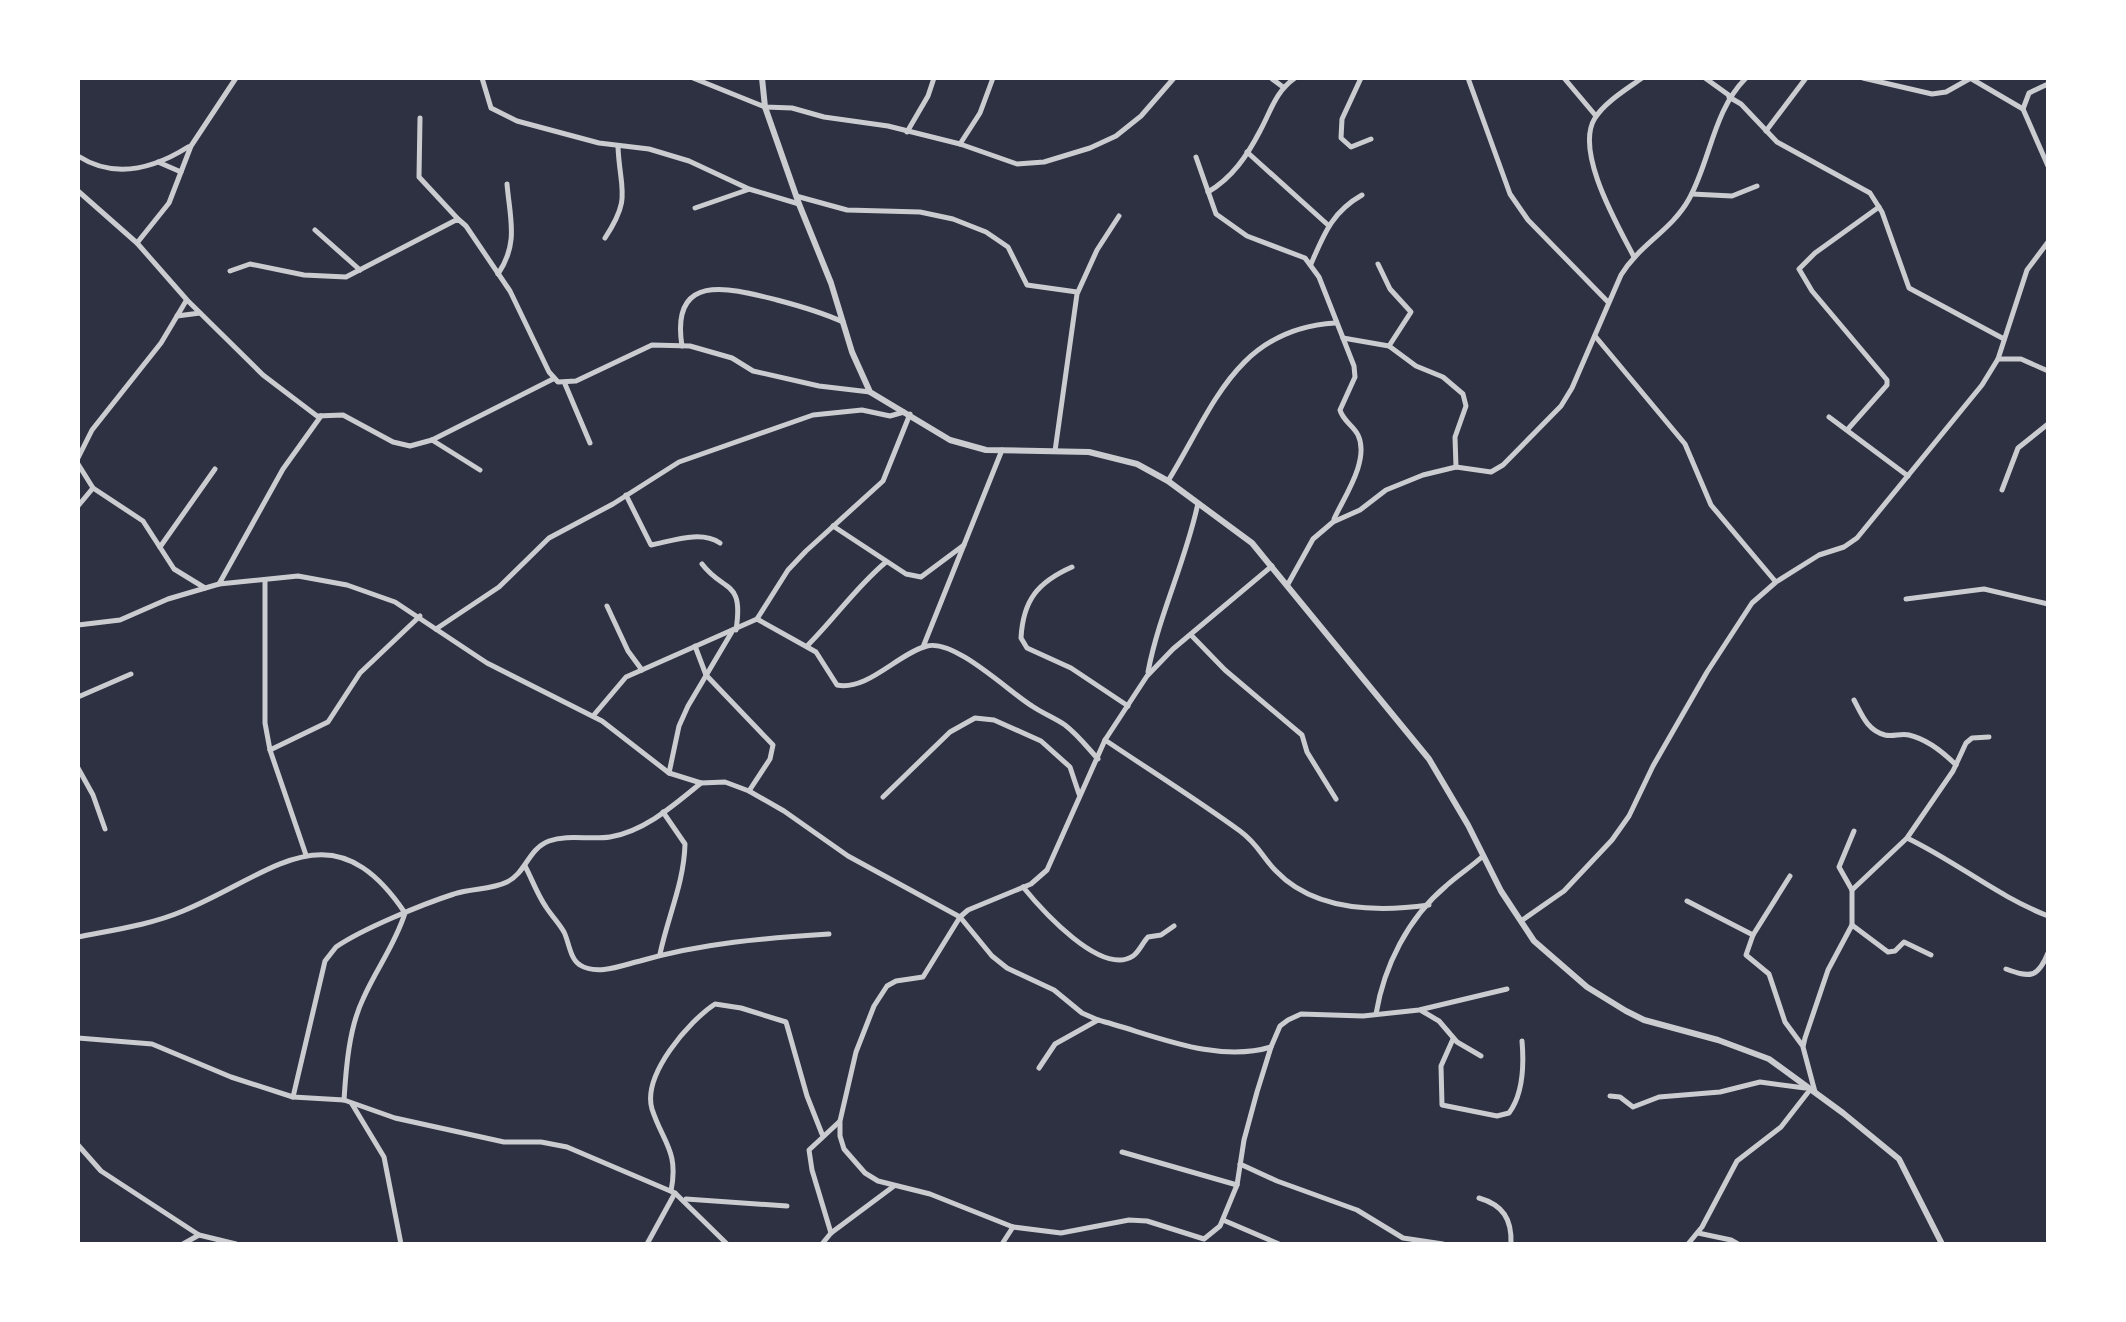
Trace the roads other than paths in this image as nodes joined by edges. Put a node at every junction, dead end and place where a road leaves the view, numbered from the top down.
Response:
1 (236, 78) edge
2 (482, 78) edge
3 (693, 78) edge
4 (762, 78) edge
5 (934, 78) edge
6 (993, 78) edge
7 (1174, 78) edge
8 (1271, 78) edge
9 (1295, 78) edge
10 (1360, 78) edge
11 (1468, 78) edge
12 (1564, 78) edge
13 (1642, 78) edge
14 (1706, 78) edge
15 (1746, 78) edge
16 (1806, 78) edge
17 (1863, 78) edge
18 (1970, 78) edge
19 (2048, 84) edge
20 (1282, 87) junction
21 (1729, 97) junction
22 (765, 106) junction
23 (2023, 109) junction
24 (1596, 116) junction
25 (420, 118) dead end
26 (907, 132) junction
27 (1765, 132) junction
28 (1370, 139) dead end
29 (960, 144) junction
30 (191, 146) junction
31 (618, 147) junction
32 (1247, 152) junction
33 (78, 156) edge
34 (1196, 157) dead end
35 (158, 162) junction
36 (2048, 166) edge
37 (181, 172) junction
38 (507, 184) dead end
39 (1757, 186) dead end
40 (750, 190) junction
41 (78, 192) edge
42 (1208, 192) junction
43 (1691, 194) junction
44 (1362, 196) dead end
45 (798, 200) junction
46 (1879, 207) junction
47 (696, 208) dead end
48 (1119, 216) dead end
49 (458, 219) junction
50 (1328, 226) junction
51 (315, 230) dead end
52 (605, 238) dead end
53 (2048, 242) edge
54 (137, 243) junction
55 (1634, 257) junction
56 (1312, 264) junction
57 (1378, 264) dead end
58 (360, 270) junction
59 (230, 271) dead end
60 (498, 274) junction
61 (1078, 292) junction
62 (187, 300) junction
63 (1608, 302) junction
64 (203, 313) junction
65 (177, 316) junction
66 (843, 322) junction
67 (1335, 323) junction
68 (1595, 336) junction
69 (1343, 338) junction
70 (2004, 339) junction
71 (682, 346) junction
72 (1389, 346) junction
73 (1998, 359) junction
74 (2048, 371) edge
75 (553, 378) junction
76 (565, 384) junction
77 (870, 392) junction
78 (907, 413) junction
79 (321, 416) junction
80 (1830, 417) dead end
81 (2048, 424) edge
82 (1848, 429) junction
83 (432, 440) junction
84 (590, 443) dead end
85 (1002, 450) junction
86 (1055, 450) junction
87 (78, 461) edge
88 (1456, 466) junction
89 (215, 469) dead end
90 (480, 470) dead end
91 (1908, 476) junction
92 (1168, 482) junction
93 (93, 488) junction
94 (2002, 490) dead end
95 (626, 495) junction
96 (1198, 503) junction
97 (78, 506) edge
98 (1333, 522) junction
99 (833, 526) junction
100 (720, 543) dead end
101 (965, 544) junction
102 (160, 548) junction
103 (886, 562) junction
104 (702, 564) dead end
105 (1272, 566) junction
106 (1072, 568) dead end
107 (265, 579) junction
108 (1776, 582) junction
109 (219, 584) junction
110 (1288, 584) junction
111 (206, 588) junction
112 (1906, 598) dead end
113 (2048, 604) edge
114 (607, 606) dead end
115 (420, 616) junction
116 (758, 620) junction
117 (78, 625) edge
118 (436, 628) junction
119 (734, 630) junction
120 (1191, 635) junction
121 (808, 645) junction
122 (695, 646) junction
123 (923, 647) junction
124 (642, 670) junction
125 (131, 674) dead end
126 (706, 675) junction
127 (1147, 676) junction
128 (78, 697) edge
129 (1854, 700) dead end
130 (1128, 706) junction
131 (593, 716) junction
132 (1989, 737) dead end
133 (1105, 740) junction
134 (270, 750) junction
135 (1098, 758) junction
136 (1956, 765) junction
137 (78, 768) edge
138 (669, 773) junction
139 (701, 782) junction
140 (749, 790) junction
141 (1079, 794) junction
142 (884, 796) dead end
143 (1336, 799) dead end
144 (663, 812) junction
145 (105, 829) dead end
146 (1854, 831) dead end
147 (1908, 838) junction
148 (306, 855) junction
149 (1482, 856) junction
150 (526, 866) junction
151 (1790, 876) dead end
152 (1023, 887) junction
153 (1852, 890) junction
154 (1687, 900) dead end
155 (1429, 904) junction
156 (405, 913) junction
157 (2048, 916) edge
158 (960, 917) junction
159 (1521, 921) junction
160 (1852, 925) junction
161 (1174, 926) dead end
162 (829, 934) dead end
163 (1753, 935) junction
164 (78, 937) edge
165 (2048, 953) edge
166 (1931, 954) dead end
167 (660, 955) junction
168 (2006, 968) dead end
169 (1507, 989) dead end
170 (1419, 1010) junction
171 (1376, 1015) junction
172 (1098, 1020) junction
173 (78, 1038) edge
174 (1453, 1038) junction
175 (1522, 1041) dead end
176 (1271, 1047) junction
177 (1804, 1047) junction
178 (1481, 1056) dead end
179 (1039, 1068) dead end
180 (1810, 1091) junction
181 (293, 1096) junction
182 (1610, 1096) dead end
183 (344, 1100) junction
184 (352, 1104) junction
185 (840, 1121) junction
186 (822, 1134) junction
187 (78, 1145) edge
188 (1122, 1152) dead end
189 (1240, 1164) junction
190 (1237, 1185) junction
191 (894, 1186) junction
192 (673, 1192) junction
193 (683, 1198) junction
194 (1479, 1198) dead end
195 (787, 1206) dead end
196 (1223, 1220) junction
197 (1013, 1227) junction
198 (831, 1232) junction
199 (1698, 1233) junction
200 (200, 1236) junction
201 (1199, 1242) edge
202 (183, 1244) edge
203 (236, 1244) edge
204 (402, 1244) edge
205 (647, 1244) edge
206 (727, 1244) edge
207 (822, 1244) edge
208 (1002, 1244) edge
209 (1279, 1244) edge
210 (1443, 1244) edge
211 (1511, 1244) edge
212 (1688, 1244) edge
213 (1738, 1244) edge
214 (1942, 1244) edge

1 - 30 street
2 - 31 street
3 - 22 street
4 - 22 street
5 - 26 street
6 - 29 street
7 - 29 street
8 - 20 street
9 - 20 street
10 - 28 street
11 - 63 street
12 - 24 street
13 - 24 street
14 - 21 street
15 - 21 street
16 - 27 street
17 - 18 street
18 - 23 street
19 - 23 street
20 - 32 street
21 - 27 street
21 - 43 street
22 - 26 street
22 - 45 street
23 - 36 street
24 - 55 street
25 - 49 street
26 - 29 street
27 - 46 street
30 - 35 street
30 - 37 street
31 - 40 street
31 - 52 street
32 - 42 street
32 - 50 street
33 - 35 street
34 - 42 street
35 - 37 street
37 - 54 street
38 - 60 street
39 - 43 street
40 - 45 street
40 - 47 street
41 - 54 street
42 - 56 street
43 - 55 street
44 - 50 street
45 - 61 street
45 - 66 street
46 - 70 street
46 - 82 street
48 - 61 street
49 - 58 street
49 - 60 street
50 - 56 street
51 - 58 street
53 - 70 street
54 - 62 street
55 - 63 street
56 - 67 street
57 - 72 street
58 - 59 street
60 - 75 street
61 - 86 street
62 - 64 street
62 - 65 street
63 - 68 street
64 - 65 street
64 - 79 street
65 - 87 street
66 - 71 street
66 - 77 street
67 - 69 street
67 - 92 street
68 - 88 street
68 - 108 street
69 - 72 street
69 - 98 street
70 - 73 street
71 - 76 street
71 - 77 street
72 - 88 street
73 - 74 street
73 - 91 street
75 - 76 street
75 - 83 street
76 - 84 street
77 - 78 street
78 - 85 street
78 - 95 street
78 - 99 street
79 - 83 street
79 - 109 street
80 - 82 street
81 - 94 street
82 - 91 street
83 - 90 street
85 - 86 street
85 - 101 street
86 - 92 street
87 - 93 street
88 - 98 street
89 - 102 street
91 - 108 street
92 - 96 street
93 - 97 street
93 - 102 street
95 - 100 street
95 - 118 street
96 - 105 street
96 - 127 street
98 - 110 street
99 - 103 street
99 - 116 street
101 - 103 street
101 - 123 street
102 - 111 street
103 - 121 street
104 - 119 street
105 - 110 street
105 - 120 street
106 - 130 street
107 - 109 street
107 - 115 street
107 - 134 street
108 - 159 street
109 - 111 street
110 - 149 street
111 - 117 street
112 - 113 street
114 - 124 street
115 - 118 street
115 - 134 street
116 - 119 street
116 - 121 street
118 - 131 street
119 - 122 street
119 - 126 street
120 - 127 street
120 - 143 street
121 - 123 street
122 - 124 street
122 - 126 street
123 - 135 street
124 - 131 street
125 - 128 street
126 - 138 street
126 - 140 street
127 - 130 street
129 - 136 street
130 - 133 street
131 - 138 street
132 - 136 street
133 - 135 street
133 - 155 street
134 - 148 street
135 - 141 street
136 - 147 street
137 - 145 street
138 - 139 street
139 - 140 street
139 - 144 street
140 - 158 street
141 - 142 street
141 - 152 street
144 - 150 street
144 - 167 street
146 - 153 street
147 - 153 street
147 - 157 street
148 - 156 street
148 - 164 street
149 - 155 street
149 - 159 street
150 - 156 street
150 - 167 street
151 - 163 street
152 - 158 street
152 - 161 street
153 - 160 street
154 - 163 street
155 - 171 street
156 - 181 street
156 - 183 street
158 - 172 street
158 - 185 street
159 - 180 street
160 - 166 street
160 - 177 street
162 - 167 street
163 - 177 street
165 - 168 street
169 - 170 street
170 - 171 street
170 - 174 street
171 - 176 street
172 - 176 street
172 - 179 street
173 - 181 street
174 - 175 street
174 - 178 street
176 - 189 street
177 - 180 street
180 - 182 street
180 - 199 street
180 - 214 street
181 - 183 street
183 - 184 street
184 - 192 street
184 - 204 street
185 - 186 street
185 - 191 street
186 - 192 street
186 - 198 street
187 - 200 street
188 - 190 street
189 - 190 street
189 - 210 street
190 - 196 street
191 - 197 street
191 - 198 street
192 - 193 street
192 - 205 street
193 - 195 street
193 - 206 street
194 - 211 street
196 - 201 street
196 - 209 street
197 - 201 street
197 - 208 street
198 - 207 street
199 - 212 street
199 - 213 street
200 - 202 street
200 - 203 street

